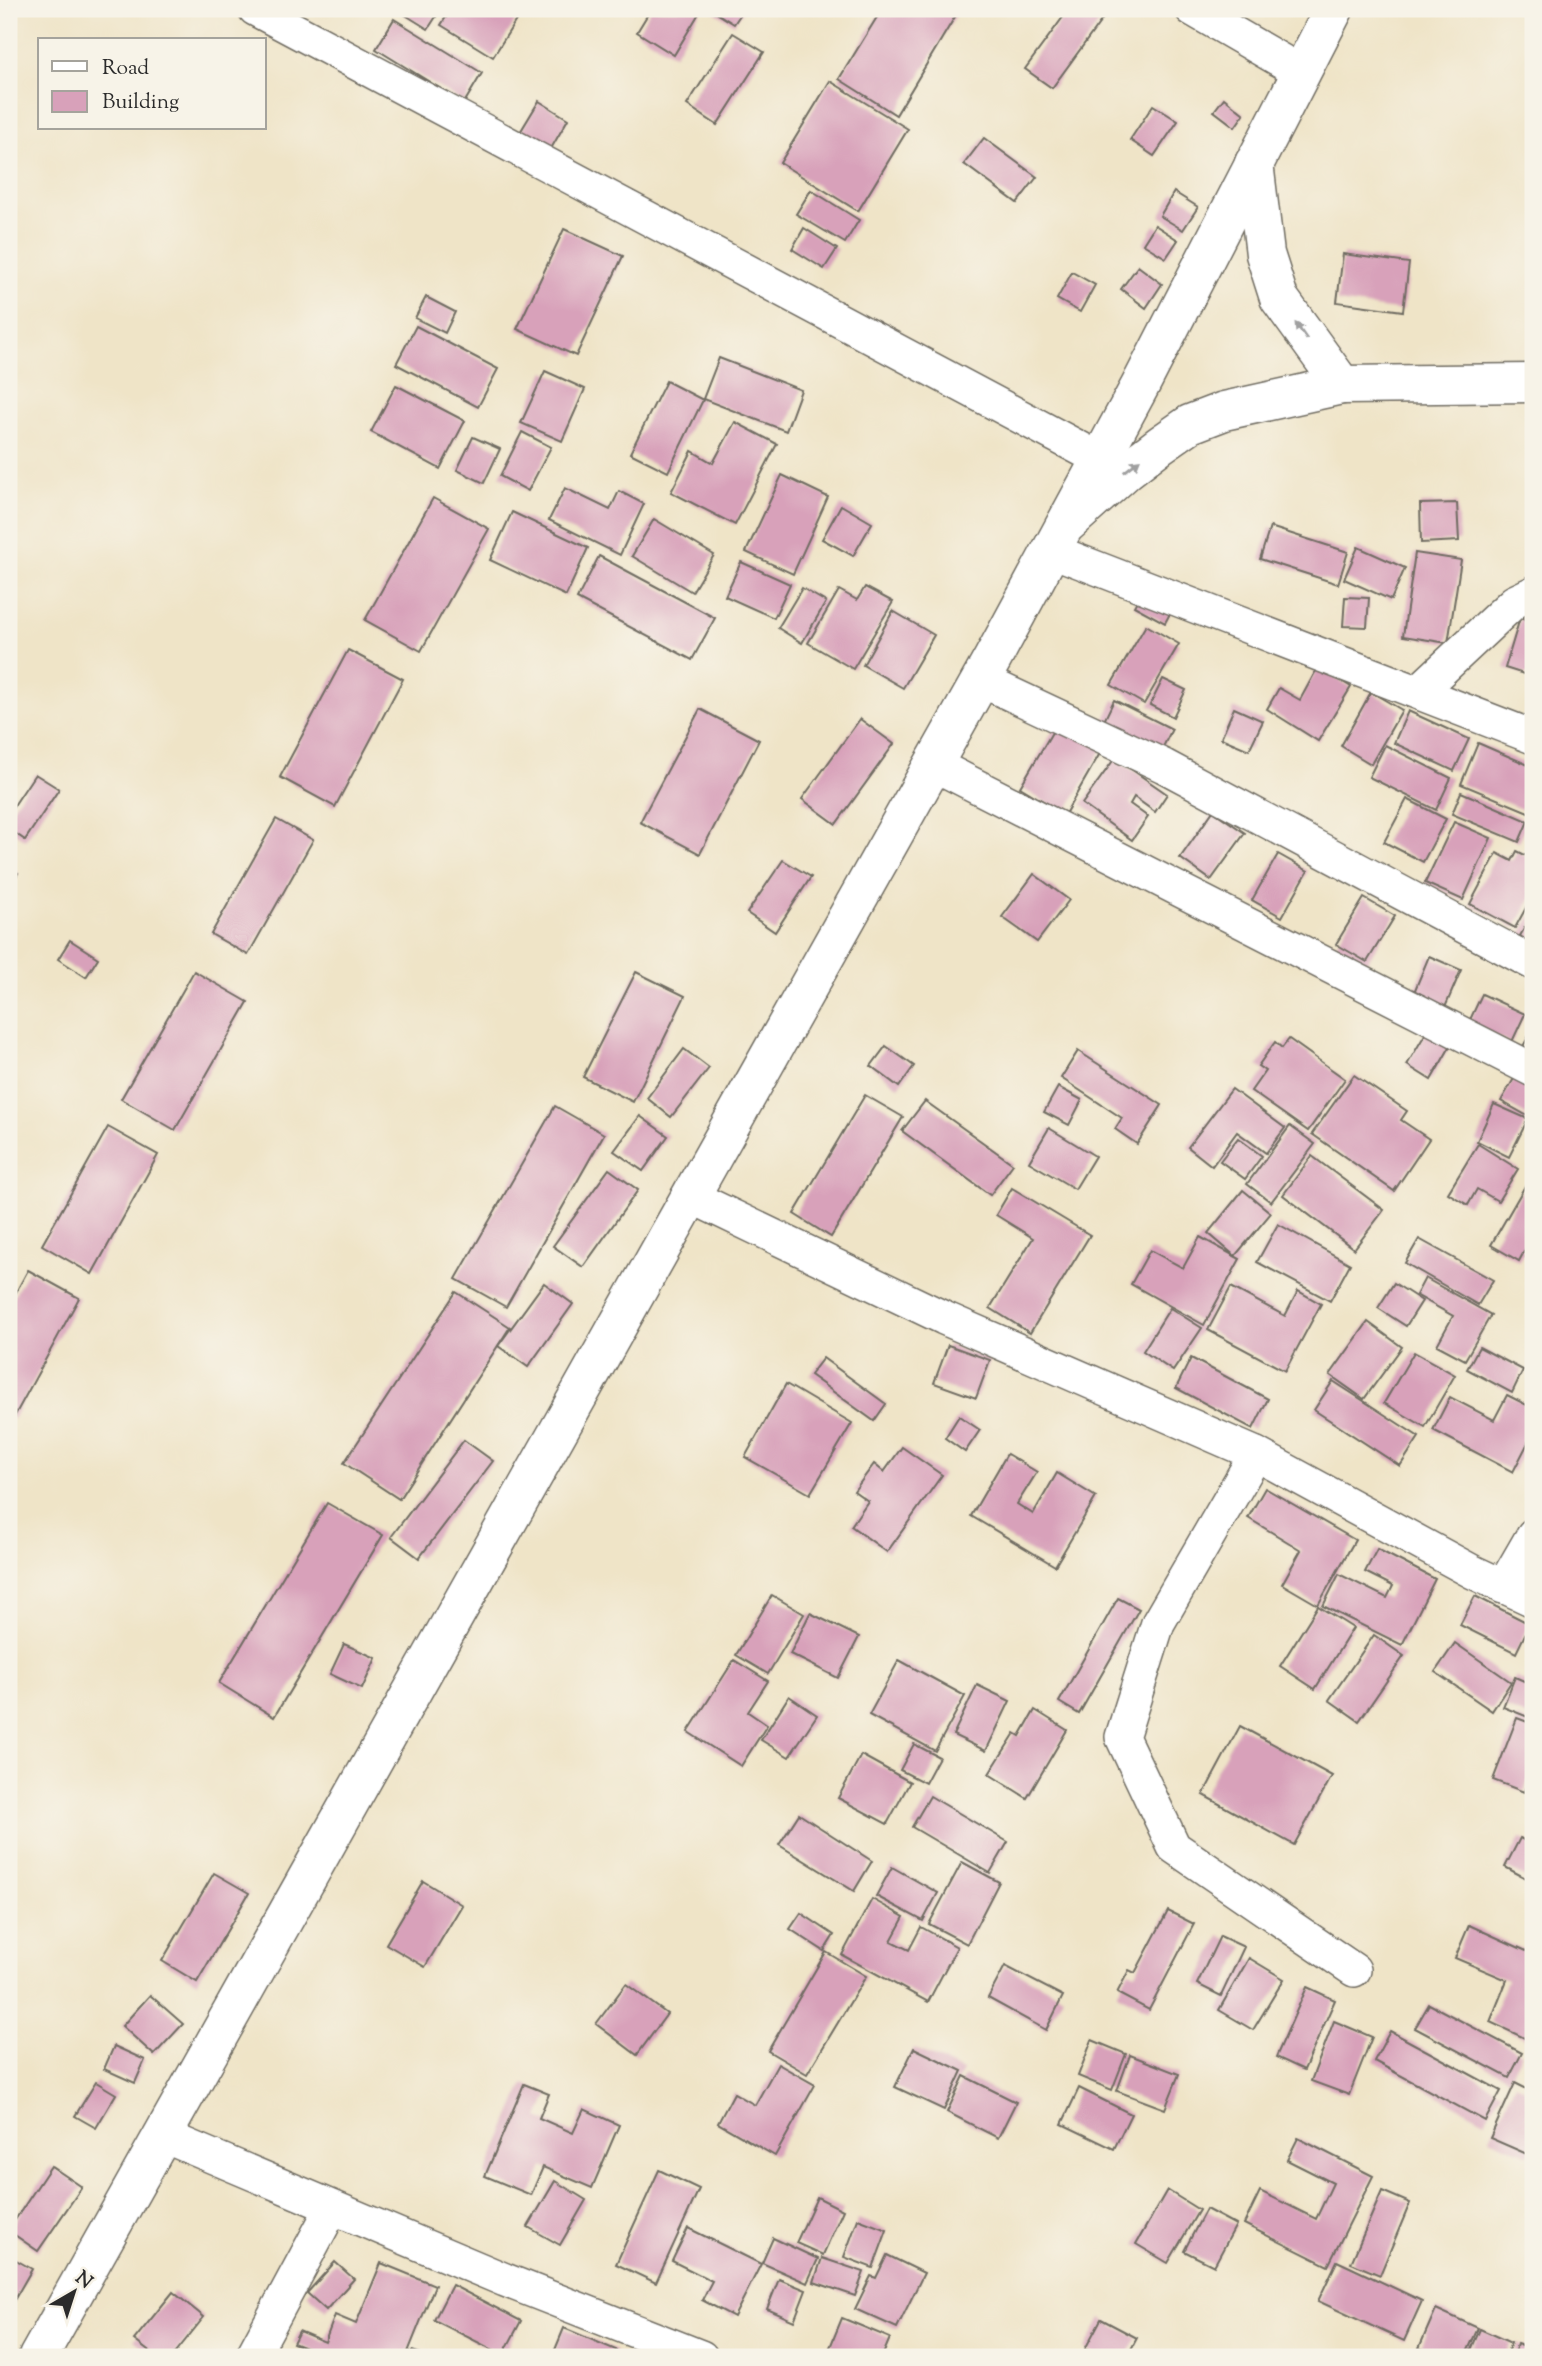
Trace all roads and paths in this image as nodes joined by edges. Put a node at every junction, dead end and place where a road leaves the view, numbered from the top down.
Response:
1 (255, 9) edge
2 (1192, 9) edge
3 (1334, 9) edge
4 (1301, 72) junction
5 (1254, 163) junction
6 (1533, 383) edge
7 (1342, 386) junction
8 (1100, 459) junction
9 (1056, 539) junction
10 (1533, 593) edge
11 (981, 680) junction
12 (1418, 692) junction
13 (1533, 737) edge
14 (933, 764) junction
15 (1533, 963) edge
16 (1533, 1070) edge
17 (690, 1196) junction
18 (1256, 1454) junction
19 (1533, 1535) edge
20 (1518, 1593) edge
21 (1354, 1970) dead end
22 (163, 2136) junction
23 (332, 2208) junction
24 (38, 2357) edge
25 (252, 2357) edge
26 (701, 2357) edge

1 - 8 street
2 - 4 street
3 - 4 main road
4 - 5 main road
7 -> 5 main road
5 - 8 main road
6 - 7 main road
9 -> 7 main road
8 - 9 main road
9 - 11 main road
9 - 12 street
10 - 12 street
11 - 14 main road
11 - 15 street
12 - 13 street
14 - 16 street
14 - 17 main road
17 - 18 street
17 - 22 main road
18 - 20 street
18 - 21 street
19 - 20 street
22 - 23 street
22 - 24 main road
23 - 25 street
23 - 26 street

